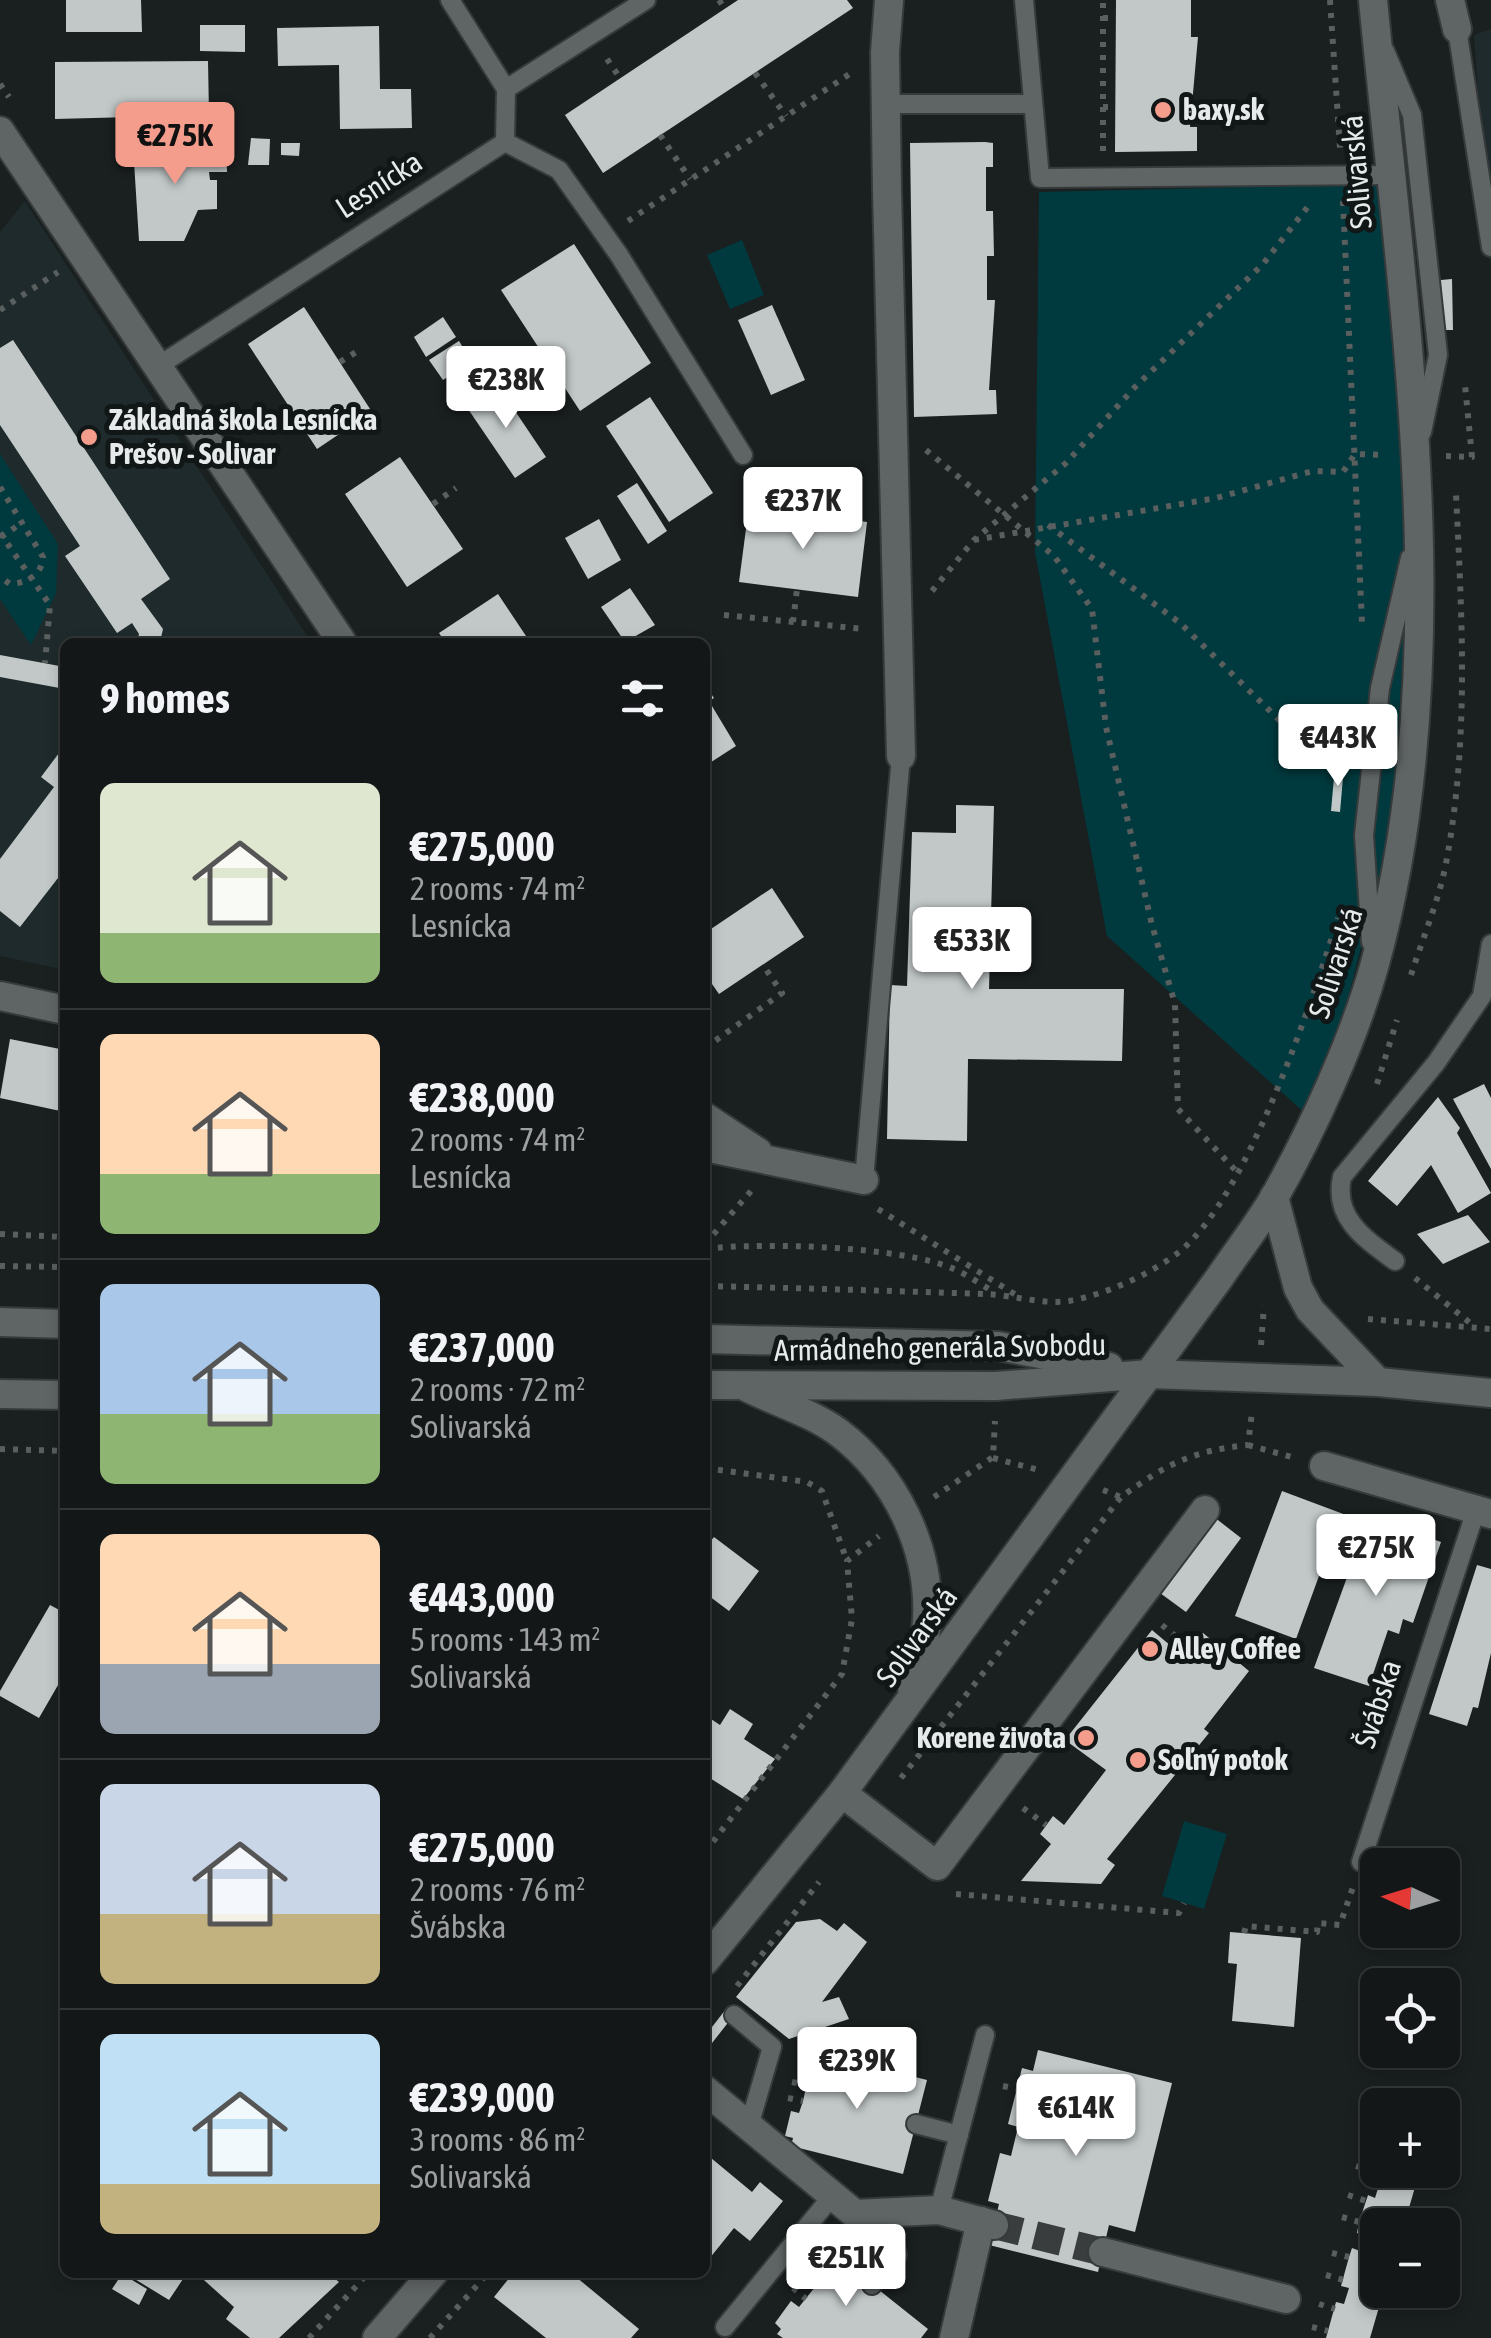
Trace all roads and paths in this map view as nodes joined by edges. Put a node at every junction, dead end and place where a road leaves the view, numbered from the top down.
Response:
1 (450, 0) edge
2 (646, 0) edge
3 (718, 0) edge
4 (889, 0) edge
5 (1024, 0) edge
6 (1104, 0) edge
7 (1330, 0) edge
8 (1373, 0) edge
9 (1450, 0) edge
10 (725, 9) dead end
11 (1103, 18) junction
12 (1116, 18) dead end
13 (1457, 29) joint
14 (1376, 30) junction
15 (858, 69) dead end
16 (755, 72) dead end
17 (506, 89) junction
18 (886, 104) junction
19 (1033, 104) junction
20 (1103, 107) junction
21 (1115, 108) dead end
22 (786, 116) junction
23 (0, 132) edge
24 (660, 135) dead end
25 (505, 142) junction
26 (1390, 175) junction
27 (1337, 176) junction
28 (1103, 178) junction
29 (690, 180) junction
30 (606, 236) junction
31 (1491, 247) edge
32 (82, 257) junction
33 (0, 310) edge
34 (360, 349) dead end
35 (340, 362) dead end
36 (156, 368) junction
37 (891, 420) junction
38 (743, 454) dead end
39 (1356, 454) junction
40 (1417, 456) junction
41 (0, 487) edge
42 (456, 488) dead end
43 (433, 504) dead end
44 (893, 509) junction
45 (804, 514) dead end
46 (1004, 514) junction
47 (23, 522) junction
48 (1048, 525) junction
49 (1023, 530) junction
50 (1416, 533) junction
51 (1, 536) edge
52 (974, 540) junction
53 (0, 577) edge
54 (30, 578) junction
55 (797, 589) dead end
56 (724, 615) dead end
57 (793, 622) junction
58 (898, 632) junction
59 (339, 638) edge
60 (1363, 639) dead end
61 (46, 663) dead end
62 (1360, 755) dead end
63 (901, 756) joint
64 (1341, 908) dead end
65 (1491, 944) edge
66 (763, 965) dead end
67 (1373, 971) junction
68 (0, 996) edge
69 (60, 1009) edge
70 (710, 1044) edge
71 (710, 1120) edge
72 (710, 1147) edge
73 (774, 1163) junction
74 (1238, 1172) junction
75 (864, 1180) junction
76 (1274, 1197) junction
77 (0, 1234) edge
78 (60, 1237) edge
79 (710, 1240) edge
80 (710, 1246) edge
81 (1394, 1261) joint
82 (0, 1266) edge
83 (60, 1267) edge
84 (710, 1286) edge
85 (998, 1295) junction
86 (1017, 1296) junction
87 (1264, 1306) dead end
88 (1357, 1313) dead end
89 (0, 1322) edge
90 (60, 1324) edge
91 (1475, 1328) junction
92 (1491, 1330) edge
93 (710, 1339) edge
94 (998, 1346) junction
95 (1150, 1374) junction
96 (1258, 1377) junction
97 (1378, 1382) junction
98 (710, 1385) edge
99 (742, 1385) junction
100 (996, 1386) junction
101 (1491, 1393) edge
102 (0, 1394) edge
103 (60, 1396) edge
104 (0, 1449) edge
105 (60, 1451) edge
106 (993, 1458) junction
107 (1324, 1466) dead end
108 (710, 1469) edge
109 (1074, 1480) junction
110 (1121, 1497) junction
111 (1205, 1510) dead end
112 (1484, 1512) edge
113 (905, 1516) junction
114 (847, 1561) junction
115 (910, 1701) junction
116 (842, 1793) junction
117 (872, 1816) junction
118 (710, 1846) edge
119 (1366, 1848) edge
120 (1360, 1865) edge
121 (828, 1870) dead end
122 (944, 1893) dead end
123 (1184, 1903) dead end
124 (1244, 1933) dead end
125 (710, 1955) edge
126 (728, 1996) dead end
127 (734, 2016) dead end
128 (984, 2035) dead end
129 (1003, 2086) dead end
130 (1017, 2089) dead end
131 (710, 2094) edge
132 (782, 2096) dead end
133 (803, 2101) dead end
134 (916, 2124) dead end
135 (748, 2126) junction
136 (959, 2135) junction
137 (1356, 2166) dead end
138 (1360, 2167) edge
139 (833, 2195) junction
140 (1348, 2195) dead end
141 (1366, 2201) dead end
142 (940, 2210) junction
143 (886, 2213) junction
144 (1342, 2218) dead end
145 (1360, 2222) dead end
146 (1104, 2252) tunnel mouth
147 (1332, 2252) dead end
148 (1349, 2258) dead end
149 (1326, 2275) dead end
150 (364, 2278) edge
151 (429, 2278) edge
152 (484, 2278) edge
153 (1343, 2280) dead end
154 (872, 2285) dead end
155 (1286, 2298) dead end
156 (1319, 2304) dead end
157 (1334, 2309) dead end
158 (725, 2327) dead end
159 (1312, 2327) dead end
160 (1328, 2331) dead end
161 (309, 2338) edge
162 (377, 2338) edge
163 (430, 2338) edge
164 (954, 2338) edge

1 - 17 lane
2 - 17 lane
3 - 10 path
4 - 18 street
5 - 19 lane
6 - 11 path
7 - 27 path
8 - 14 street, Solivarská
9 - 13 street
11 - 12 path
11 - 20 path
13 - 31 lane
14 - 26 street, Solivarská
14 - 40 lane
15 - 22 path
16 - 22 path
17 - 25 lane
18 - 19 lane
18 - 37 street
19 - 28 lane
20 - 21 path
20 - 28 path
22 - 29 path
23 - 32 street
24 - 29 path
25 - 30 lane
25 - 36 lane, Lesnícka
26 - 27 lane
26 - 40 street, Solivarská
27 - 28 lane
27 - 39 path
27 - 46 path
29 - 30 path
30 - 38 lane
32 - 33 path
32 - 36 street
34 - 35 path
36 - 59 street
37 - 44 street
37 - 46 path
39 - 48 path
39 - 60 path
40 - 50 street, Solivarská
41 - 47 path
42 - 43 path
44 - 45 path
44 - 58 street
46 - 49 path
46 - 52 path
47 - 51 path
47 - 54 path
48 - 49 path
48 - 62 path
49 - 52 path
49 - 74 path
50 - 67 street, Solivarská
50 - 67 lane
51 - 54 path
52 - 58 path
53 - 54 path
54 - 61 path
55 - 57 path
56 - 57 path
57 - 58 path
58 - 63 street
63 - 75 lane
64 - 74 path
65 - 81 lane
66 - 70 path
67 - 76 street, Solivarská
68 - 69 street
71 - 73 street
72 - 73 street
73 - 75 street
73 - 79 path
74 - 86 path
75 - 86 path
76 - 95 street, Solivarská
76 - 97 street
77 - 78 path
80 - 85 path
81 - 91 path
82 - 83 path
84 - 85 path
85 - 86 path
85 - 94 path
87 - 96 path
88 - 91 path
89 - 90 street
91 - 92 path
93 - 94 street, Armádneho generála Svobodu
94 - 95 street, Armádneho generála Svobodu
95 - 96 street
95 - 100 street, Armádneho generála Svobodu
95 - 109 street, Solivarská
96 - 97 street
96 - 110 path
97 - 101 street
98 - 99 street, Armádneho generála Svobodu
99 - 100 street, Armádneho generála Svobodu
99 - 113 street
100 - 106 path
102 - 103 street
104 - 105 path
106 - 109 path
106 - 113 path
107 - 112 street, Švábska
108 - 114 path
109 - 110 path
109 - 115 street, Solivarská
110 - 117 path
111 - 117 street
112 - 119 lane, Švábska
113 - 114 path
113 - 115 street
114 - 118 path
115 - 116 street, Solivarská
116 - 117 street
116 - 125 street, Solivarská
120 - 124 path
121 - 126 path
122 - 123 path
127 - 135 lane
128 - 136 lane
129 - 130 path
131 - 135 street
132 - 133 path
134 - 136 lane
135 - 139 street
136 - 142 lane
137 - 138 path
139 - 143 street
139 - 158 lane
140 - 141 path
142 - 143 street
142 - 164 street
143 - 154 lane
144 - 145 path
146 - 155 street
147 - 148 path
149 - 153 path
150 - 161 path
151 - 162 street
152 - 163 path
156 - 157 path
159 - 160 path

